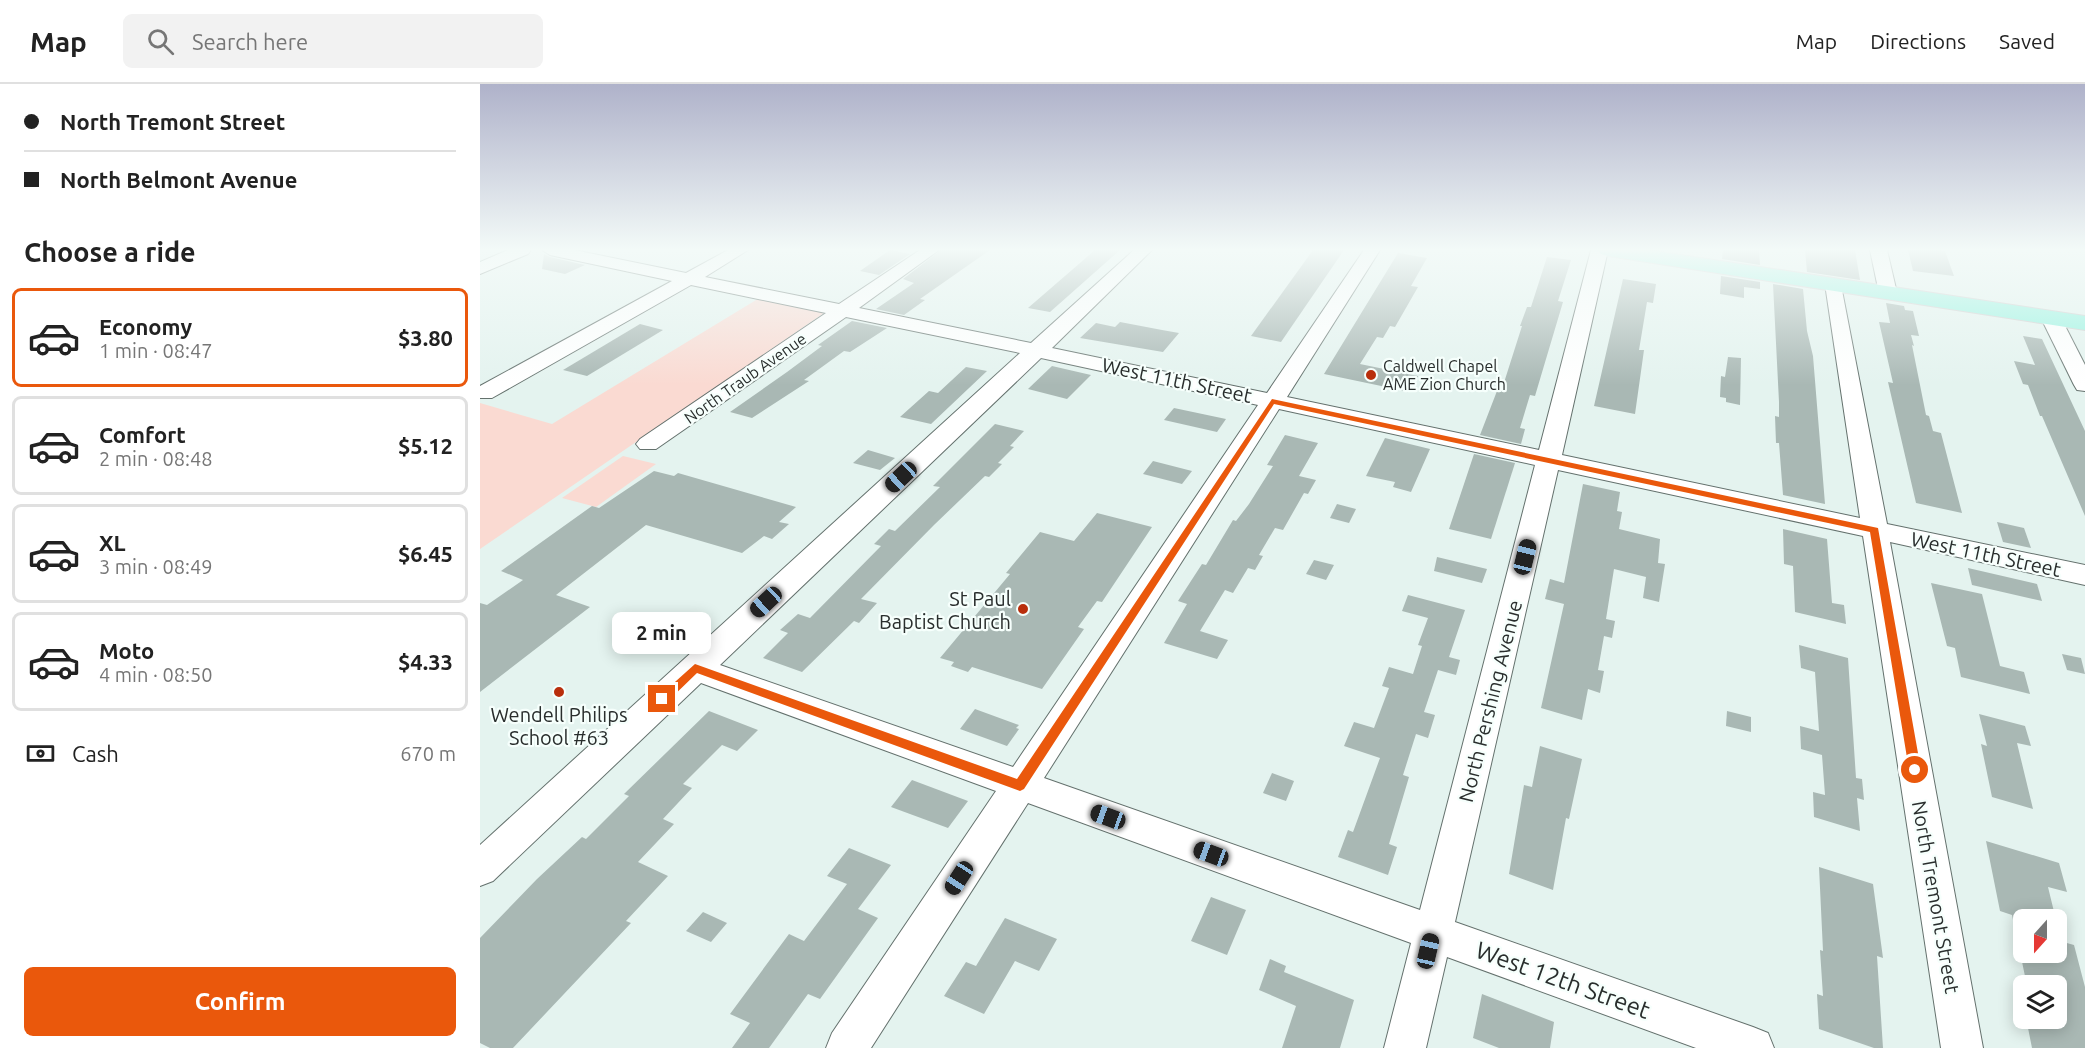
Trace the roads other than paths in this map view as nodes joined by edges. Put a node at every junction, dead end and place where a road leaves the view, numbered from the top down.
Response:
1 (659, 295) edge
2 (771, 295) edge
3 (865, 295) edge
4 (1096, 295) edge
5 (1342, 295) edge
6 (1589, 295) edge
7 (1836, 295) edge
8 (1901, 295) edge
9 (843, 310) junction
10 (2051, 318) junction
11 (2085, 323) edge
12 (1037, 350) junction
13 (2085, 385) edge
14 (484, 393) dead end
15 (1272, 401) junction
16 (648, 444) dead end
17 (1549, 460) junction
18 (1875, 530) junction
19 (2085, 575) edge
20 (695, 668) junction
21 (1020, 785) junction
22 (480, 869) edge
23 (1432, 934) junction
24 (847, 1048) edge
25 (1404, 1048) edge
26 (1753, 1048) edge
27 (1962, 1048) edge

1 - 14 street
2 - 9 street, West 11th Street
3 - 9 street, North Traub Avenue
4 - 12 street
5 - 15 street
6 - 17 street, North Pershing Avenue
7 - 18 street, North Tremont Street
8 - 10 main road
9 - 12 street, West 11th Street
9 - 16 street, North Traub Avenue
10 - 11 main road
10 - 13 street
12 - 15 street, West 11th Street
12 - 20 street
15 - 17 street, West 11th Street
15 - 21 street
17 - 18 street, West 11th Street
17 - 23 street, North Pershing Avenue
18 - 19 street, West 11th Street
18 - 27 street, North Tremont Street
20 - 21 street, West 12th Street
20 - 22 street
21 - 23 street, West 12th Street
21 - 24 street
23 - 25 street, North Pershing Avenue
23 - 26 street, West 12th Street

